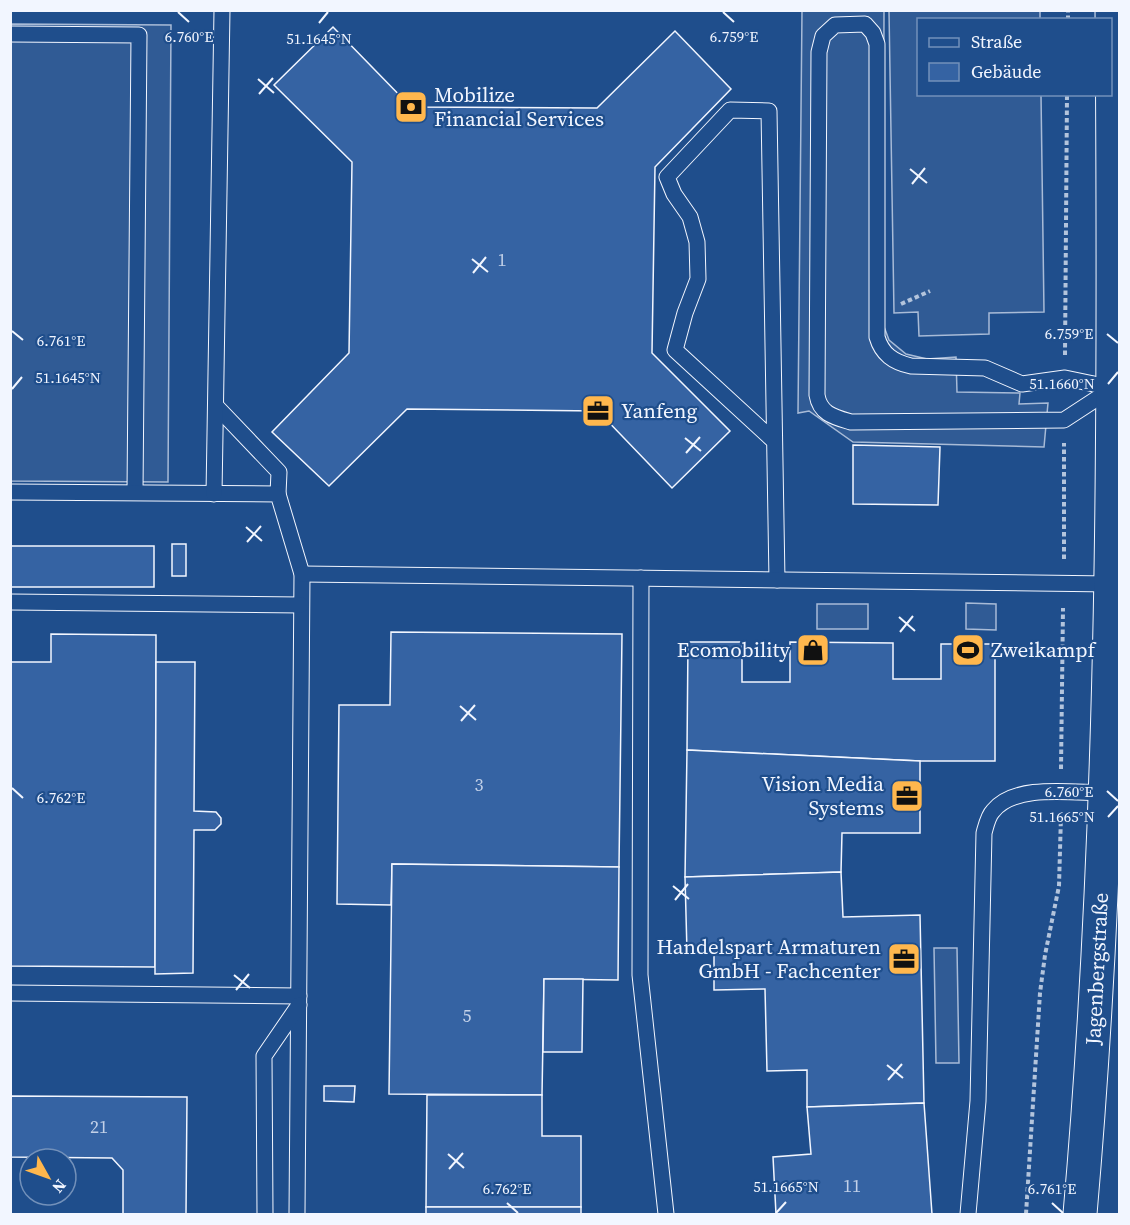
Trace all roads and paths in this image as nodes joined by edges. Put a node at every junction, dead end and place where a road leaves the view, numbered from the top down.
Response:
1 (222, 10) edge
2 (1112, 10) edge
3 (10, 34) edge
4 (1116, 61) edge
5 (1067, 96) edge
6 (1065, 378) junction
7 (1113, 388) junction
8 (216, 406) junction
9 (1064, 420) junction
10 (774, 441) junction
11 (10, 492) edge
12 (135, 492) junction
13 (214, 494) junction
14 (278, 494) junction
15 (302, 574) junction
16 (640, 578) junction
17 (777, 580) junction
18 (1064, 583) junction
19 (1111, 584) junction
20 (10, 602) edge
21 (301, 604) junction
22 (1061, 792) junction
23 (1106, 793) junction
24 (10, 993) edge
25 (299, 1000) junction
26 (1087, 1136) junction
27 (265, 1215) edge
28 (297, 1215) edge
29 (666, 1215) edge
30 (968, 1215) edge
31 (1026, 1215) edge
32 (1058, 1215) edge
33 (1080, 1215) edge
34 (1103, 1215) edge

1 - 8 lane
2 - 4 street, Jagenbergstraße
3 - 12 lane
4 - 7 street, Jagenbergstraße
5 - 6 path
6 - 7 lane
6 - 9 lane
7 - 9 lane
7 - 19 street, Jagenbergstraße
8 - 13 lane
8 - 14 lane
9 - 18 path
10 - 10 lane
10 - 17 lane
11 - 12 lane
12 - 13 lane
13 - 14 lane
14 - 15 lane
15 - 16 lane
15 - 21 lane
16 - 17 lane
16 - 29 lane
17 - 18 lane
18 - 19 lane
18 - 22 path
19 - 23 street, Jagenbergstraße
20 - 21 lane
21 - 25 lane
22 - 23 lane
22 - 30 lane
22 - 31 path
23 - 26 street, Jagenbergstraße
24 - 25 lane
25 - 27 lane
25 - 28 lane
26 - 32 street, Jagenbergstraße
26 - 33 street, Jagenbergstraße
26 - 34 street, Jagenbergstraße

